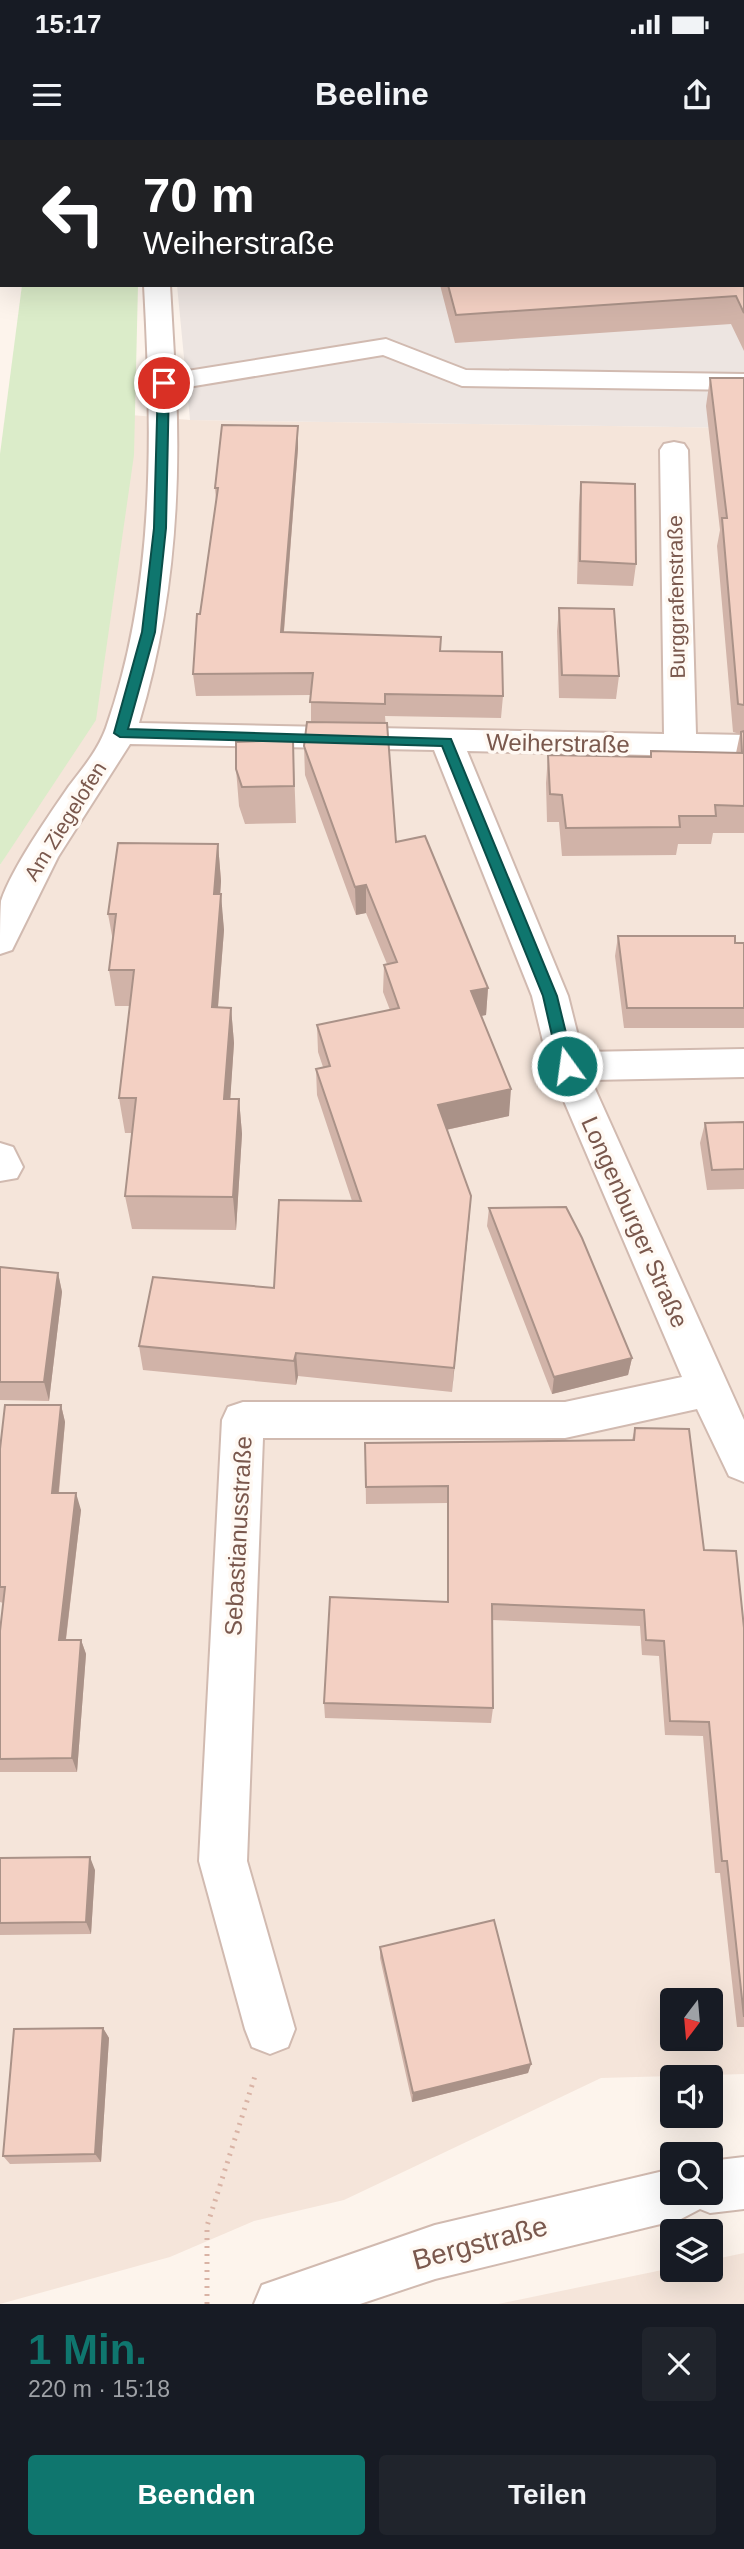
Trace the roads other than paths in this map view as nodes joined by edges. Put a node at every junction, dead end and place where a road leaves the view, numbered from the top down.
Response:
1 (158, 287) edge
2 (744, 382) edge
3 (164, 383) junction
4 (674, 450) dead end
5 (120, 733) junction
6 (447, 742) junction
7 (680, 745) junction
8 (744, 747) edge
9 (0, 941) edge
10 (744, 1063) edge
11 (567, 1066) junction
12 (708, 1389) junction
13 (744, 1463) edge
14 (270, 2029) road end
15 (744, 2183) edge
16 (723, 2185) edge
17 (660, 2198) edge
18 (281, 2304) edge

1 - 3 street, Am Ziegelofen
2 - 3 street
3 - 5 street, Am Ziegelofen
4 - 7 street, Burggrafenstraße
5 - 6 street, Weiherstraße
5 - 9 street, Am Ziegelofen
6 - 7 street, Weiherstraße
6 - 11 street, Longenburger Straße
7 - 8 street, Weiherstraße
10 - 11 street
11 - 12 street, Longenburger Straße
12 - 13 street, Longenburger Straße
12 - 14 street, Sebastianusstraße
15 - 16 street
17 - 18 street, Bergstraße

